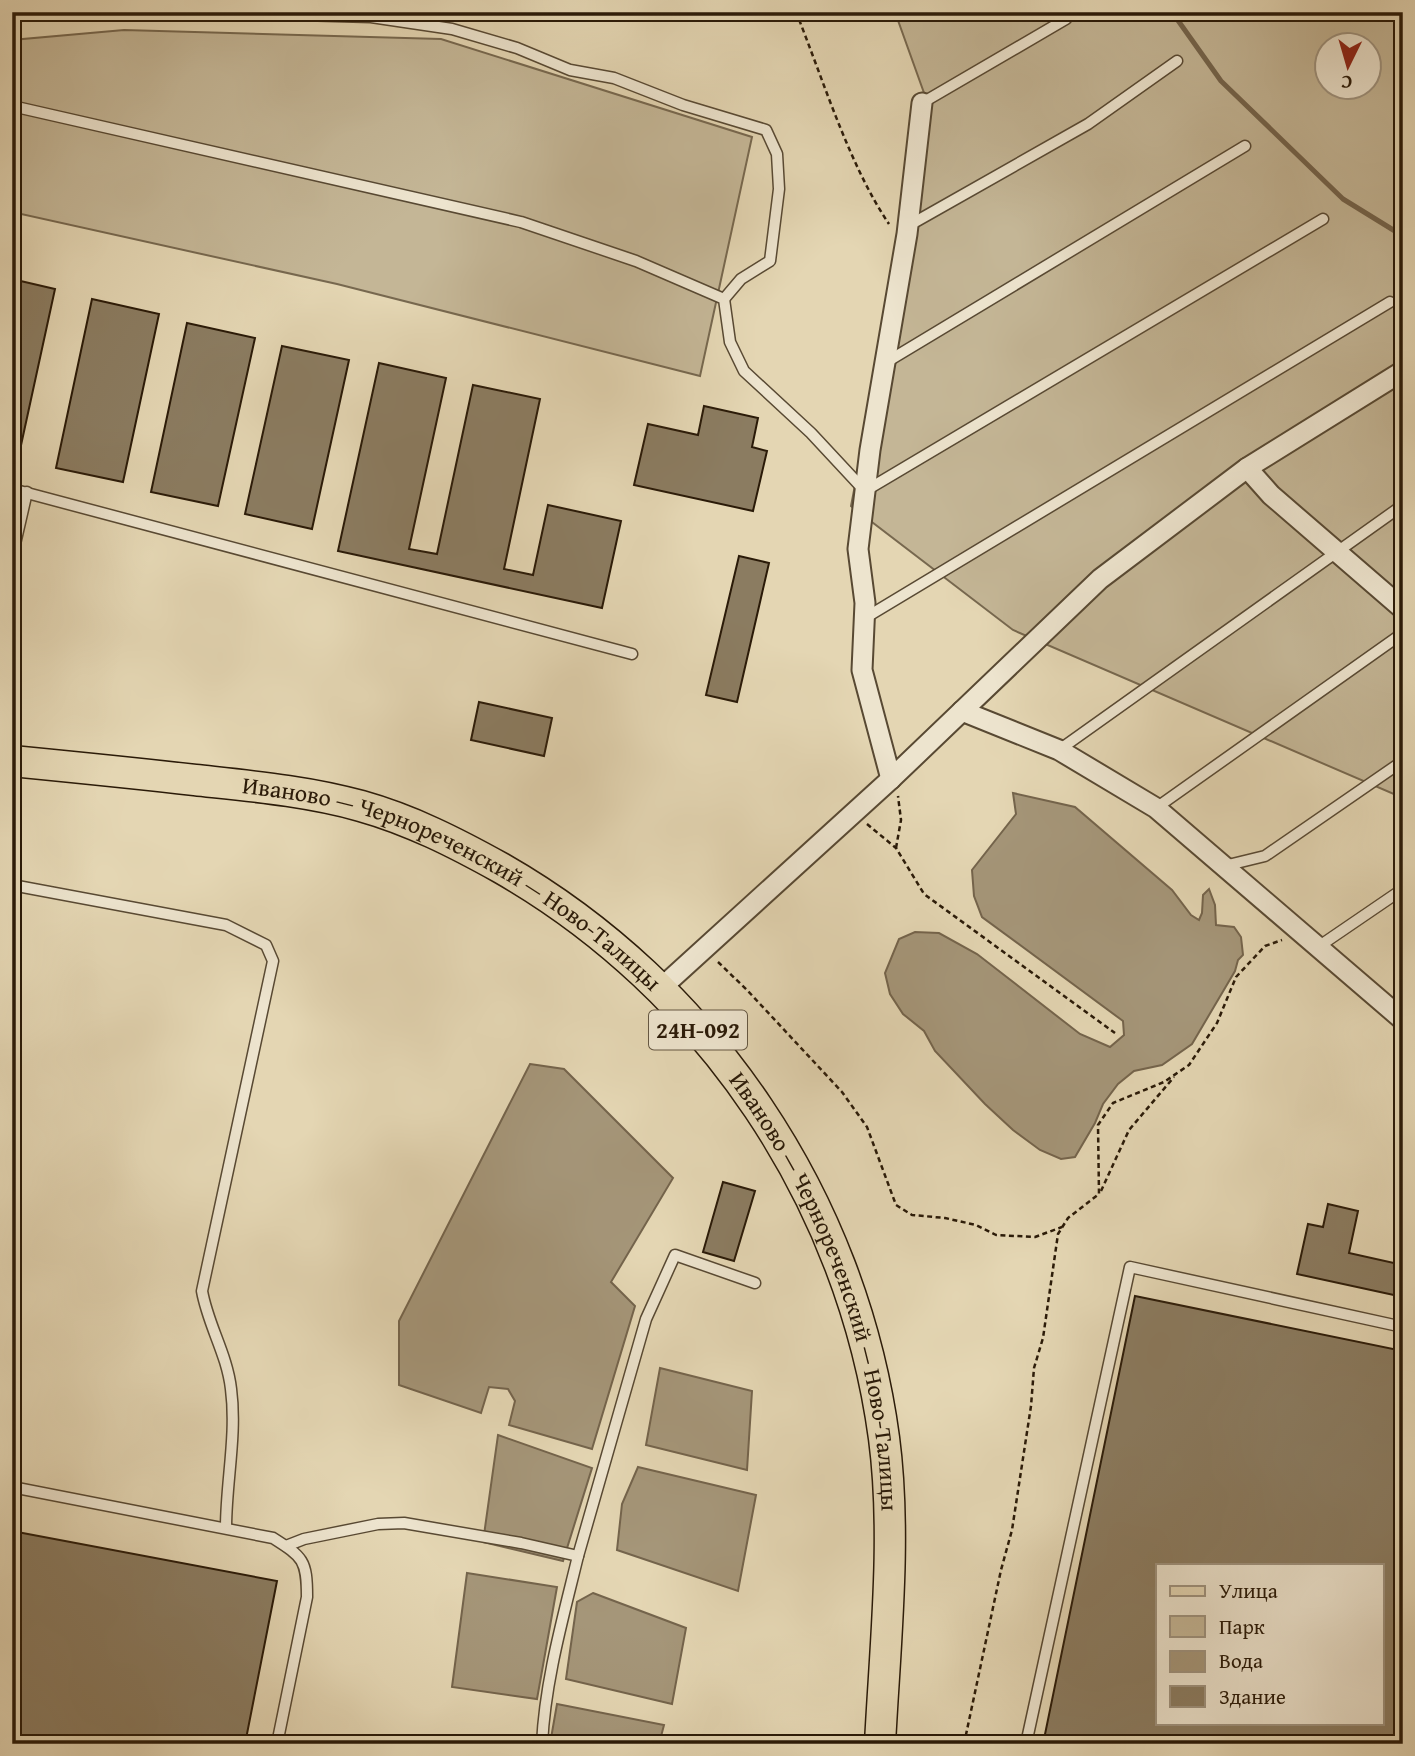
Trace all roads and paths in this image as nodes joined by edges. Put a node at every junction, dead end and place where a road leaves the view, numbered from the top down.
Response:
1 (796, 12) edge
2 (264, 14) dead end
3 (1066, 19) dead end
4 (1177, 61) dead end
5 (922, 103) joint
6 (12, 106) edge
7 (1245, 146) dead end
8 (1323, 219) dead end
9 (908, 226) junction
10 (904, 247) junction
11 (724, 299) junction
12 (1390, 302) dead end
13 (885, 363) junction
14 (1403, 372) edge
15 (1247, 468) junction
16 (12, 489) edge
17 (865, 491) junction
18 (27, 492) junction
19 (1403, 505) edge
20 (1337, 552) junction
21 (12, 557) edge
22 (1403, 609) edge
23 (864, 619) junction
24 (1403, 633) edge
25 (632, 653) dead end
26 (962, 711) junction
27 (1059, 750) junction
28 (12, 761) edge
29 (1403, 761) edge
30 (891, 779) junction
31 (1156, 808) junction
32 (853, 814) junction
33 (896, 848) junction
34 (1224, 866) junction
35 (12, 885) edge
36 (1403, 889) edge
37 (1314, 944) junction
38 (701, 951) junction
39 (660, 989) junction
40 (1403, 1020) edge
41 (1115, 1033) dead end
42 (1177, 1073) junction
43 (1099, 1194) junction
44 (1062, 1227) junction
45 (755, 1283) dead end
46 (1403, 1326) edge
47 (12, 1487) edge
48 (226, 1528) junction
49 (286, 1546) junction
50 (578, 1556) junction
51 (277, 1744) edge
52 (542, 1744) edge
53 (880, 1744) edge
54 (964, 1744) edge
55 (1026, 1744) edge

1 - 10 path
2 - 11 lane
3 - 5 lane
4 - 9 lane
5 - 9 street
6 - 11 lane
7 - 13 lane
8 - 17 lane
9 - 10 street
10 - 13 street
11 - 17 lane
12 - 23 lane
13 - 17 street
14 - 15 street
15 - 20 street
15 - 26 street
16 - 18 lane
17 - 23 street
18 - 21 lane
18 - 25 lane
19 - 20 lane
20 - 22 street
20 - 27 lane
23 - 30 street
24 - 31 lane
26 - 27 street
26 - 30 street
27 - 31 street
28 - 39 main road, Иваново — Чернореченский — Ново-Талицы / 24Н-092
29 - 34 lane
30 - 32 street
30 - 33 path
31 - 34 street
32 - 33 path
32 - 38 street
33 - 41 path
34 - 37 street
35 - 48 lane
36 - 37 lane
37 - 40 street
37 - 42 path
38 - 39 street
38 - 44 path
39 - 53 main road, Иваново — Чернореченский — Ново-Талицы / 24Н-092
42 - 43 path
42 - 43 path
43 - 44 path
44 - 54 path
45 - 50 lane
46 - 55 lane
47 - 48 lane
48 - 49 lane
49 - 50 lane
49 - 51 lane
50 - 52 lane

